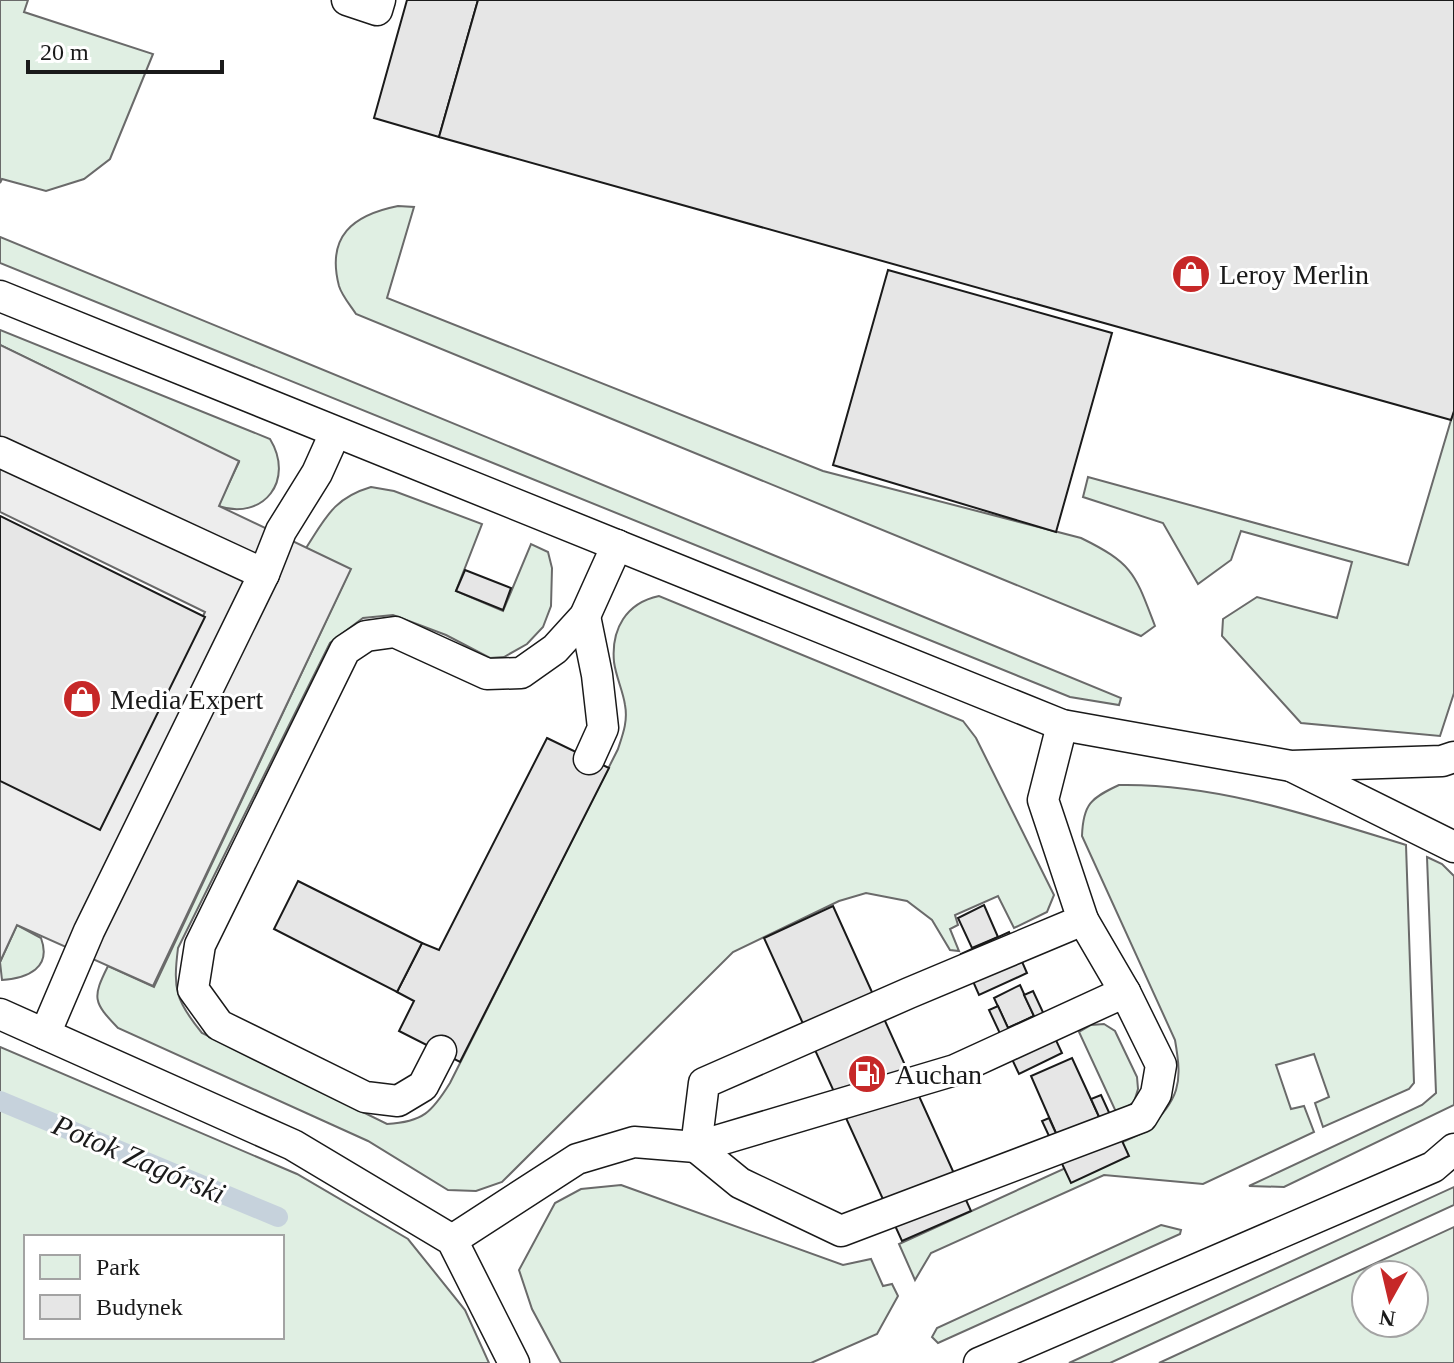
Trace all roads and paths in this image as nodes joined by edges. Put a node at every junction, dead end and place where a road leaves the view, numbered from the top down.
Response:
1 (347, 0) edge
2 (380, 0) edge
3 (0, 296) edge
4 (335, 433) junction
5 (0, 452) edge
6 (617, 545) junction
7 (264, 574) junction
8 (585, 616) junction
9 (1062, 725) junction
10 (1454, 757) edge
11 (589, 759) dead end
12 (1291, 766) junction
13 (1454, 847) edge
14 (1083, 920) junction
15 (1125, 992) junction
16 (0, 1014) edge
17 (45, 1034) junction
18 (441, 1051) dead end
19 (696, 1147) junction
20 (1454, 1149) edge
21 (452, 1240) junction
22 (514, 1363) edge
23 (979, 1363) edge

1 - 2 lane
3 - 4 lane
4 - 6 lane
4 - 7 lane
5 - 7 lane
6 - 8 lane
6 - 9 lane
7 - 17 lane
8 - 11 lane
8 - 18 lane
9 - 12 lane
9 - 14 lane
10 - 12 lane
12 - 13 lane
14 - 15 lane
14 - 19 lane
15 - 19 lane
15 - 19 lane
16 - 17 lane
17 - 21 lane
19 - 21 lane
20 - 23 lane
21 - 22 lane

